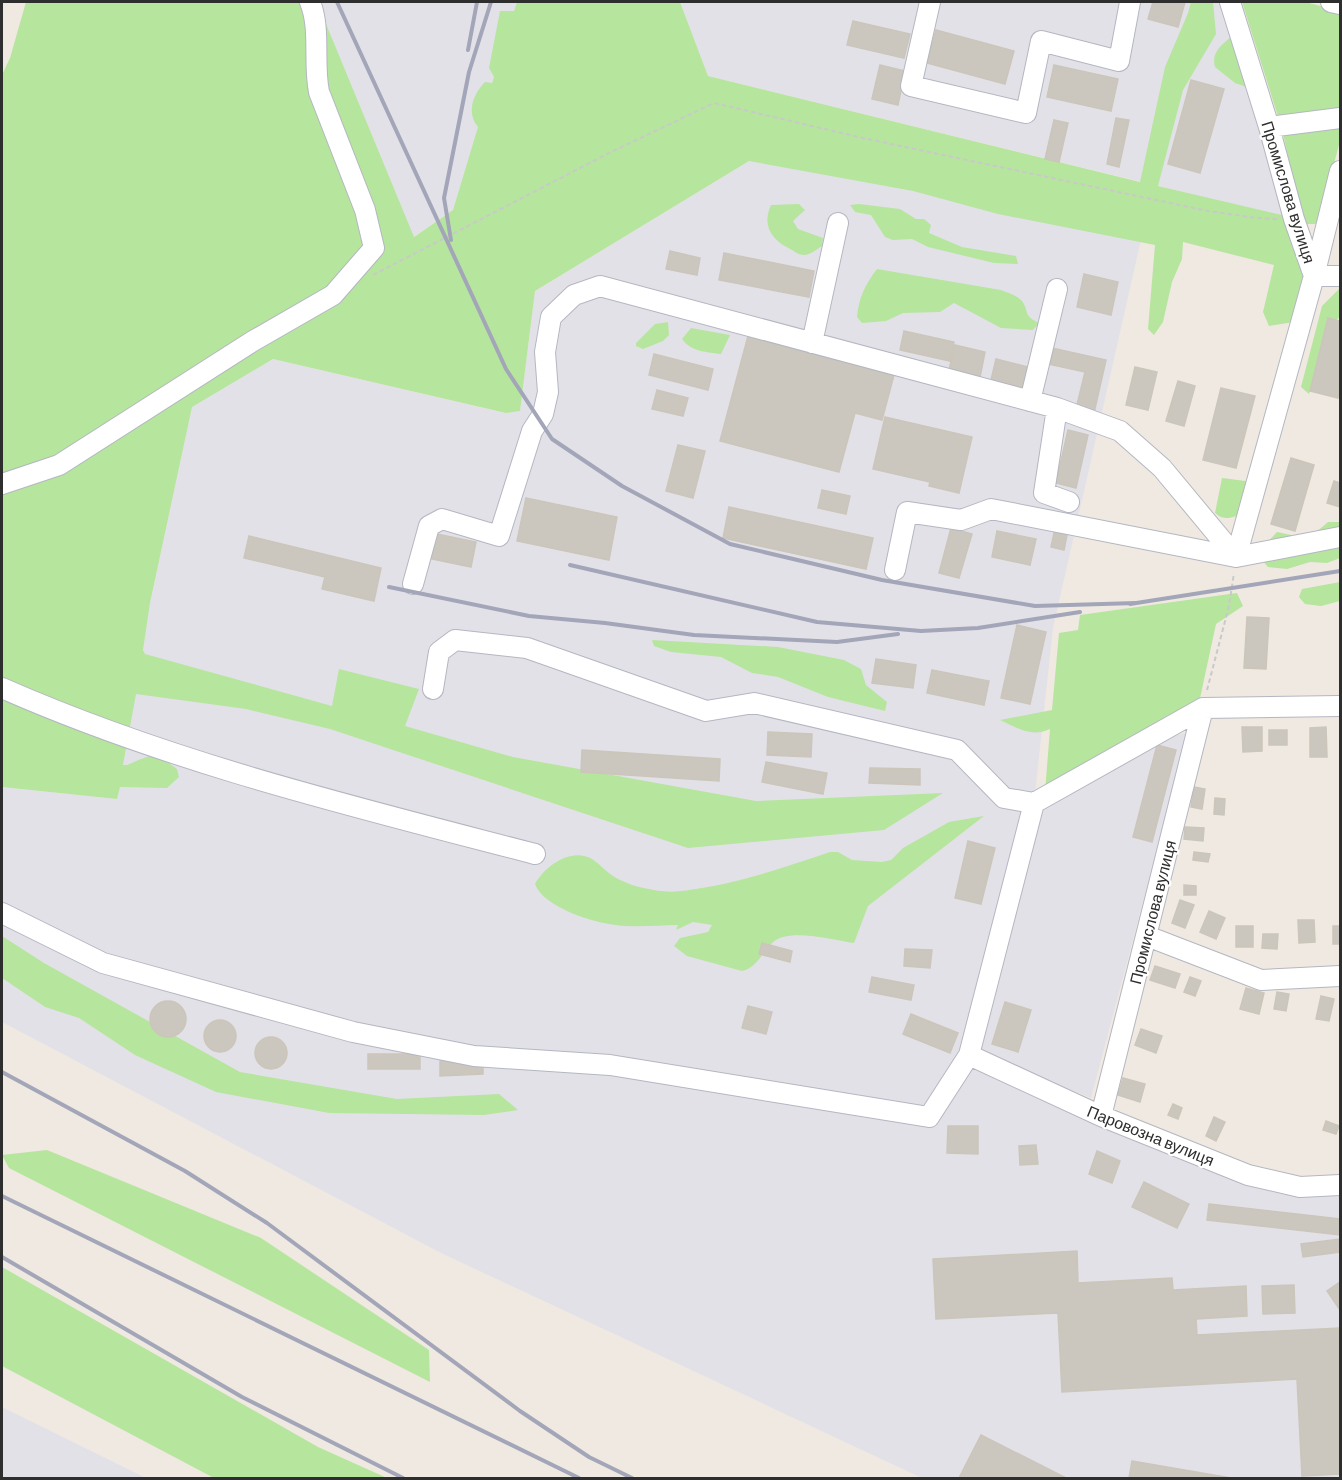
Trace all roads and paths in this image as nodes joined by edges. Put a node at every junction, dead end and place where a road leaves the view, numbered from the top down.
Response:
1 (310, 2) edge
2 (930, 2) edge
3 (1130, 2) edge
4 (1230, 2) edge
5 (1331, 2) edge
6 (1341, 4) edge
7 (1341, 118) edge
8 (1269, 127) junction
9 (1341, 171) edge
10 (1294, 219) junction
11 (838, 223) dead end
12 (374, 274) dead end
13 (1314, 276) junction
14 (1341, 276) edge
15 (1057, 289) dead end
16 (812, 343) junction
17 (1030, 401) junction
18 (1057, 408) junction
19 (2, 484) edge
20 (1069, 502) dead end
21 (1341, 537) edge
22 (1236, 557) junction
23 (896, 570) dead end
24 (413, 584) dead end
25 (2, 688) edge
26 (433, 689) dead end
27 (1341, 706) edge
28 (1203, 708) junction
29 (1034, 803) junction
30 (535, 854) dead end
31 (2, 913) edge
32 (1147, 936) junction
33 (1341, 976) edge
34 (969, 1055) junction
35 (1101, 1116) junction
36 (1341, 1185) edge

1 - 19 street
2 - 3 street
4 - 8 street, Промислова вулиця
5 - 6 street
7 - 8 street
8 - 10 street, Промислова вулиця
9 - 13 street
10 - 12 path
10 - 13 street, Промислова вулиця
11 - 16 street
13 - 14 street
13 - 22 street, Промислова вулиця
15 - 17 street
16 - 17 street
16 - 24 street
17 - 18 street
18 - 20 street
18 - 22 street
21 - 22 street
22 - 23 street
22 - 28 path
25 - 30 street
26 - 29 street
27 - 28 street
28 - 29 street
28 - 32 street, Промислова вулиця
29 - 34 street
31 - 34 street
32 - 33 street
32 - 35 street, Промислова вулиця
34 - 35 street, Паровозна вулиця
35 - 36 street, Паровозна вулиця

